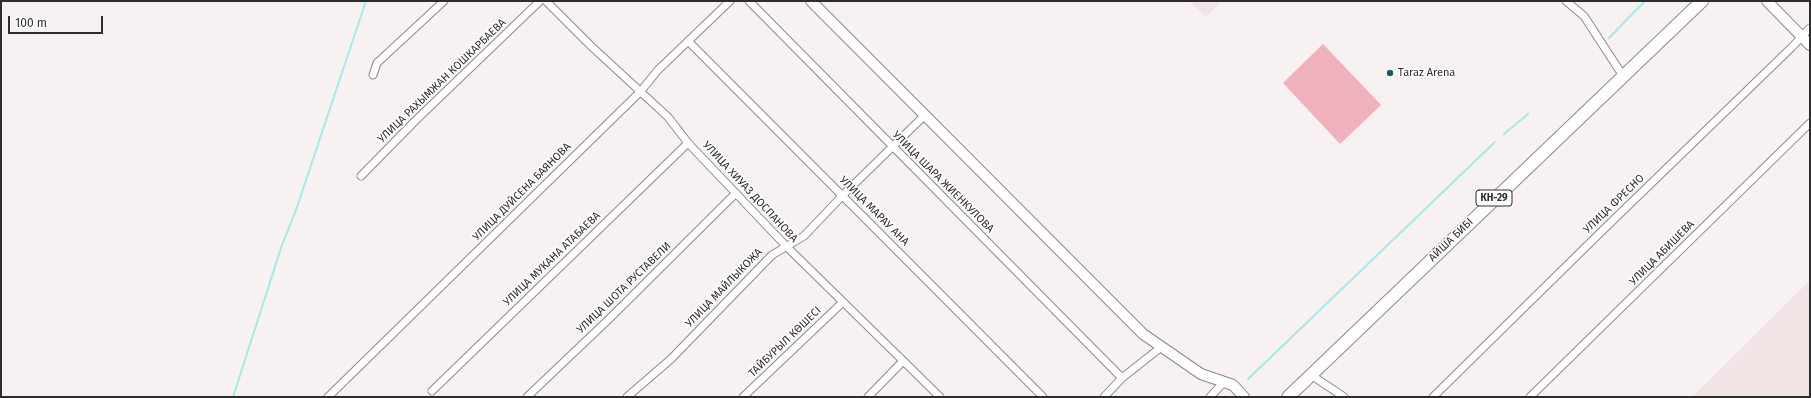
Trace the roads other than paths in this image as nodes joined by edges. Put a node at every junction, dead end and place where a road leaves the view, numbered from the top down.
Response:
1 (444, 1) edge
2 (540, 1) edge
3 (546, 1) edge
4 (730, 1) edge
5 (749, 1) edge
6 (811, 1) edge
7 (1566, 1) edge
8 (1702, 1) edge
9 (1767, 1) edge
10 (1810, 28) edge
11 (1802, 36) junction
12 (688, 40) junction
13 (1810, 45) edge
14 (373, 75) dead end
15 (1622, 76) junction
16 (640, 92) junction
17 (925, 115) junction
18 (1810, 123) edge
19 (688, 143) junction
20 (893, 148) junction
21 (361, 176) dead end
22 (736, 193) junction
23 (843, 195) junction
24 (786, 246) junction
25 (842, 302) junction
26 (1160, 348) junction
27 (903, 361) junction
28 (1311, 375) junction
29 (1122, 378) junction
30 (1229, 383) junction
31 (432, 392) dead end
32 (328, 397) edge
33 (527, 397) edge
34 (627, 397) edge
35 (743, 397) edge
36 (868, 397) edge
37 (940, 397) edge
38 (1043, 397) edge
39 (1104, 397) edge
40 (1210, 397) edge
41 (1244, 397) edge
42 (1288, 397) edge
43 (1344, 397) edge
44 (1434, 397) edge
45 (1530, 397) edge

1 - 14 street
2 - 21 street, УЛИЦА РАХЫМЖАН КОШКАРБАЕВА
3 - 16 street, УЛИЦА ХИУАЗ ДОСПАНОВА
4 - 12 street, УЛИЦА ДУЙСЕНА БАЯНОВА
5 - 20 street, УЛИЦА ШАРА ЖИЕНКУЛОВА
6 - 17 street
7 - 15 street
8 - 15 main road, АЙША БИБІ / КН-29
9 - 11 street
10 - 11 street, УЛИЦА ФРЕСНО
11 - 13 street
11 - 44 street, УЛИЦА ФРЕСНО
12 - 16 street, УЛИЦА ДУЙСЕНА БАЯНОВА
12 - 23 street, УЛИЦА МАРАУ АНА
15 - 28 main road, АЙША БИБІ / КН-29
16 - 19 street, УЛИЦА ХИУАЗ ДОСПАНОВА
16 - 32 street, УЛИЦА ДУЙСЕНА БАЯНОВА
17 - 20 street, УЛИЦА МАЙЛЫКОЖА
17 - 26 street
18 - 45 street, УЛИЦА АБИШЕВА
19 - 22 street, УЛИЦА ХИУАЗ ДОСПАНОВА
19 - 31 street, УЛИЦА МУКАНА АТАБАЕВА
20 - 23 street, УЛИЦА МАЙЛЫКОЖА
20 - 29 street, УЛИЦА ШАРА ЖИЕНКУЛОВА
22 - 24 street, УЛИЦА ХИУАЗ ДОСПАНОВА
22 - 33 street, УЛИЦА ШОТА РУСТАВЕЛИ
23 - 24 street, УЛИЦА МАЙЛЫКОЖА
23 - 38 street, УЛИЦА МАРАУ АНА
24 - 25 street, УЛИЦА ХИУАЗ ДОСПАНОВА
24 - 34 street, УЛИЦА МАЙЛЫКОЖА
25 - 27 street, УЛИЦА ХИУАЗ ДОСПАНОВА
25 - 35 street, ТАЙБУРЫЛ КӨШЕСІ
26 - 29 street
26 - 30 street
27 - 36 street
27 - 37 street, УЛИЦА ХИУАЗ ДОСПАНОВА
28 - 42 main road, АЙША БИБІ / КН-29
28 - 43 street
29 - 39 street
30 - 40 street
30 - 41 street

